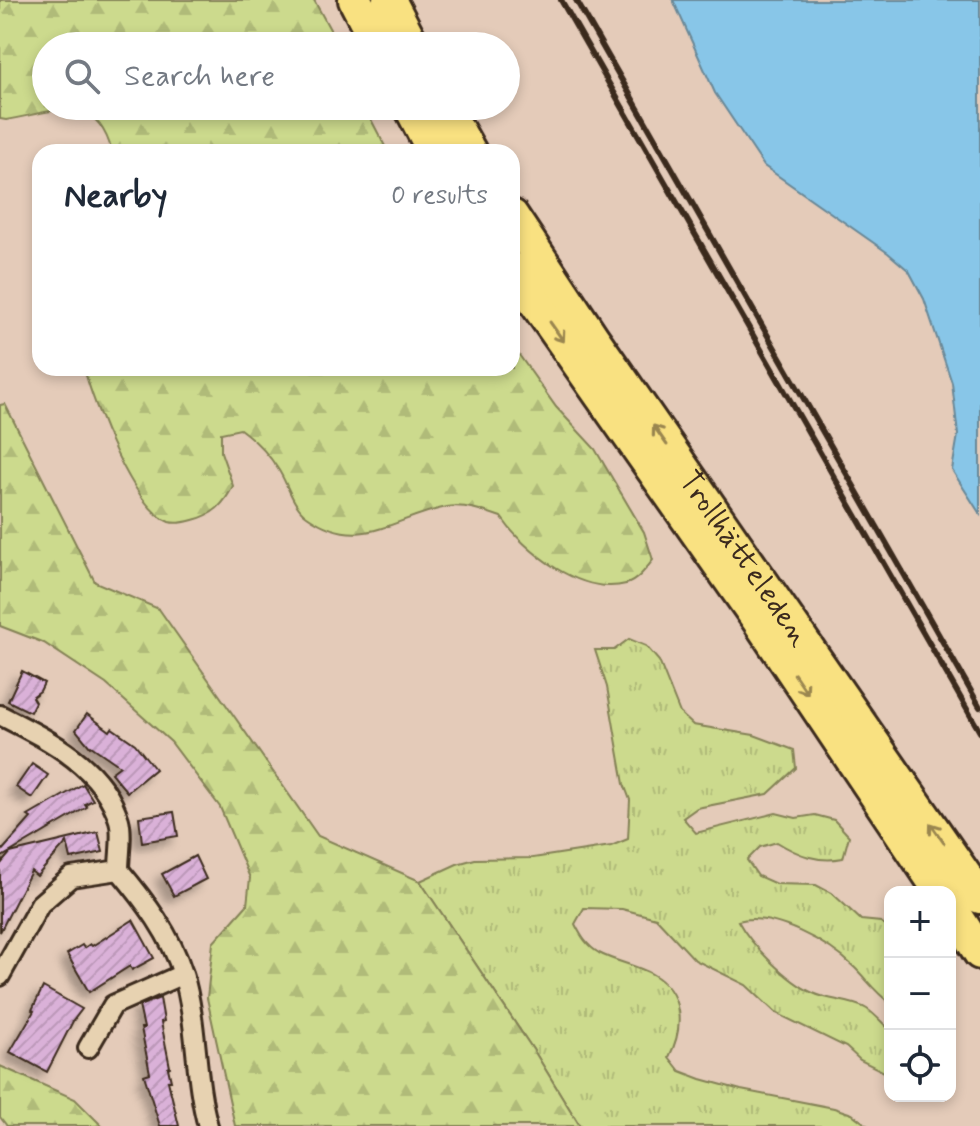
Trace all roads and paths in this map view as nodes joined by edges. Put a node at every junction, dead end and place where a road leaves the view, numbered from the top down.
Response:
1 (355, 0) edge
2 (389, 0) edge
3 (372, 32) edge
4 (406, 32) edge
5 (417, 120) edge
6 (452, 120) edge
7 (430, 144) edge
8 (465, 144) edge
9 (520, 228) edge
10 (520, 280) edge
11 (0, 715) edge
12 (119, 870) junction
13 (937, 886) edge
14 (980, 897) edge
15 (956, 915) edge
16 (980, 953) edge
17 (183, 974) junction
18 (0, 976) edge
19 (88, 1048) dead end
20 (208, 1126) edge

1 - 3 highway
2 - 4 highway
5 - 7 highway
6 - 8 highway
14 -> 9 highway, Trollhätteleden
10 -> 13 highway, Trollhätteleden
11 - 12 street
12 - 17 street
12 - 18 street
15 - 16 highway
17 - 19 street
17 - 20 street

